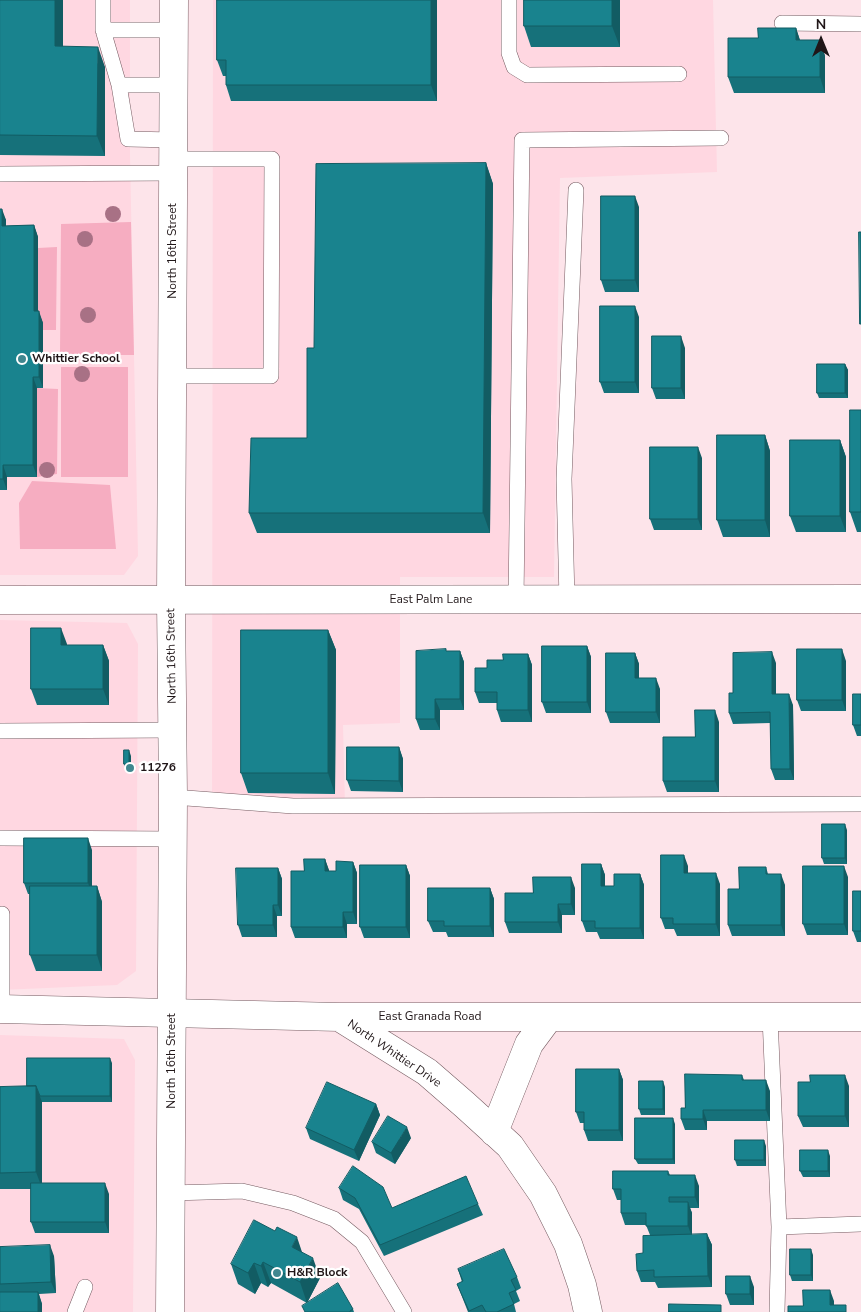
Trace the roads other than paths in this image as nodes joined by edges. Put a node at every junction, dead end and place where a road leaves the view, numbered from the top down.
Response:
1 (103, 0) edge
2 (174, 0) edge
3 (509, 0) edge
4 (782, 23) dead end
5 (861, 24) edge
6 (103, 30) junction
7 (174, 30) junction
8 (679, 74) dead end
9 (174, 84) junction
10 (119, 85) junction
11 (721, 138) dead end
12 (173, 157) junction
13 (0, 174) edge
14 (576, 190) dead end
15 (172, 376) junction
16 (0, 600) edge
17 (171, 600) junction
18 (516, 600) junction
19 (567, 600) junction
20 (861, 600) edge
21 (172, 730) junction
22 (0, 731) edge
23 (173, 797) junction
24 (861, 804) edge
25 (0, 838) edge
26 (173, 840) junction
27 (2, 914) dead end
28 (1, 1009) edge
29 (172, 1012) junction
30 (339, 1016) junction
31 (549, 1016) junction
32 (770, 1017) junction
33 (861, 1017) edge
34 (494, 1132) junction
35 (171, 1193) junction
36 (861, 1224) edge
37 (779, 1227) junction
38 (85, 1288) dead end
39 (75, 1312) edge
40 (170, 1312) edge
41 (404, 1312) edge
42 (588, 1312) edge
43 (777, 1312) edge

1 - 6 lane
2 - 7 street, North 16th Street
3 - 8 lane
4 - 5 lane
6 - 7 lane
6 - 10 lane
7 - 9 street, North 16th Street
9 - 10 lane
9 - 12 street, North 16th Street
10 - 12 lane
11 - 18 lane
12 - 13 lane
12 - 15 street, North 16th Street
12 - 15 lane
14 - 19 lane
15 - 17 street, North 16th Street
16 - 17 street, East Palm Lane
17 - 18 street, East Palm Lane
17 - 21 street, North 16th Street
18 - 19 street, East Palm Lane
19 - 20 street, East Palm Lane
21 - 22 lane
21 - 23 street, North 16th Street
23 - 24 lane
23 - 26 street, North 16th Street
25 - 26 lane
26 - 29 street, North 16th Street
27 - 28 lane
28 - 29 street, East Granada Road
29 - 30 street, East Granada Road
29 - 35 street, North 16th Street
30 - 31 street, East Granada Road
30 - 34 street, North Whittier Drive
31 - 32 street, East Granada Road
31 - 34 street
32 - 33 street, East Granada Road
32 - 37 lane
34 - 42 street, North Whittier Drive
35 - 40 street, North 16th Street
35 - 41 lane
36 - 37 lane
37 - 43 lane
38 - 39 lane

